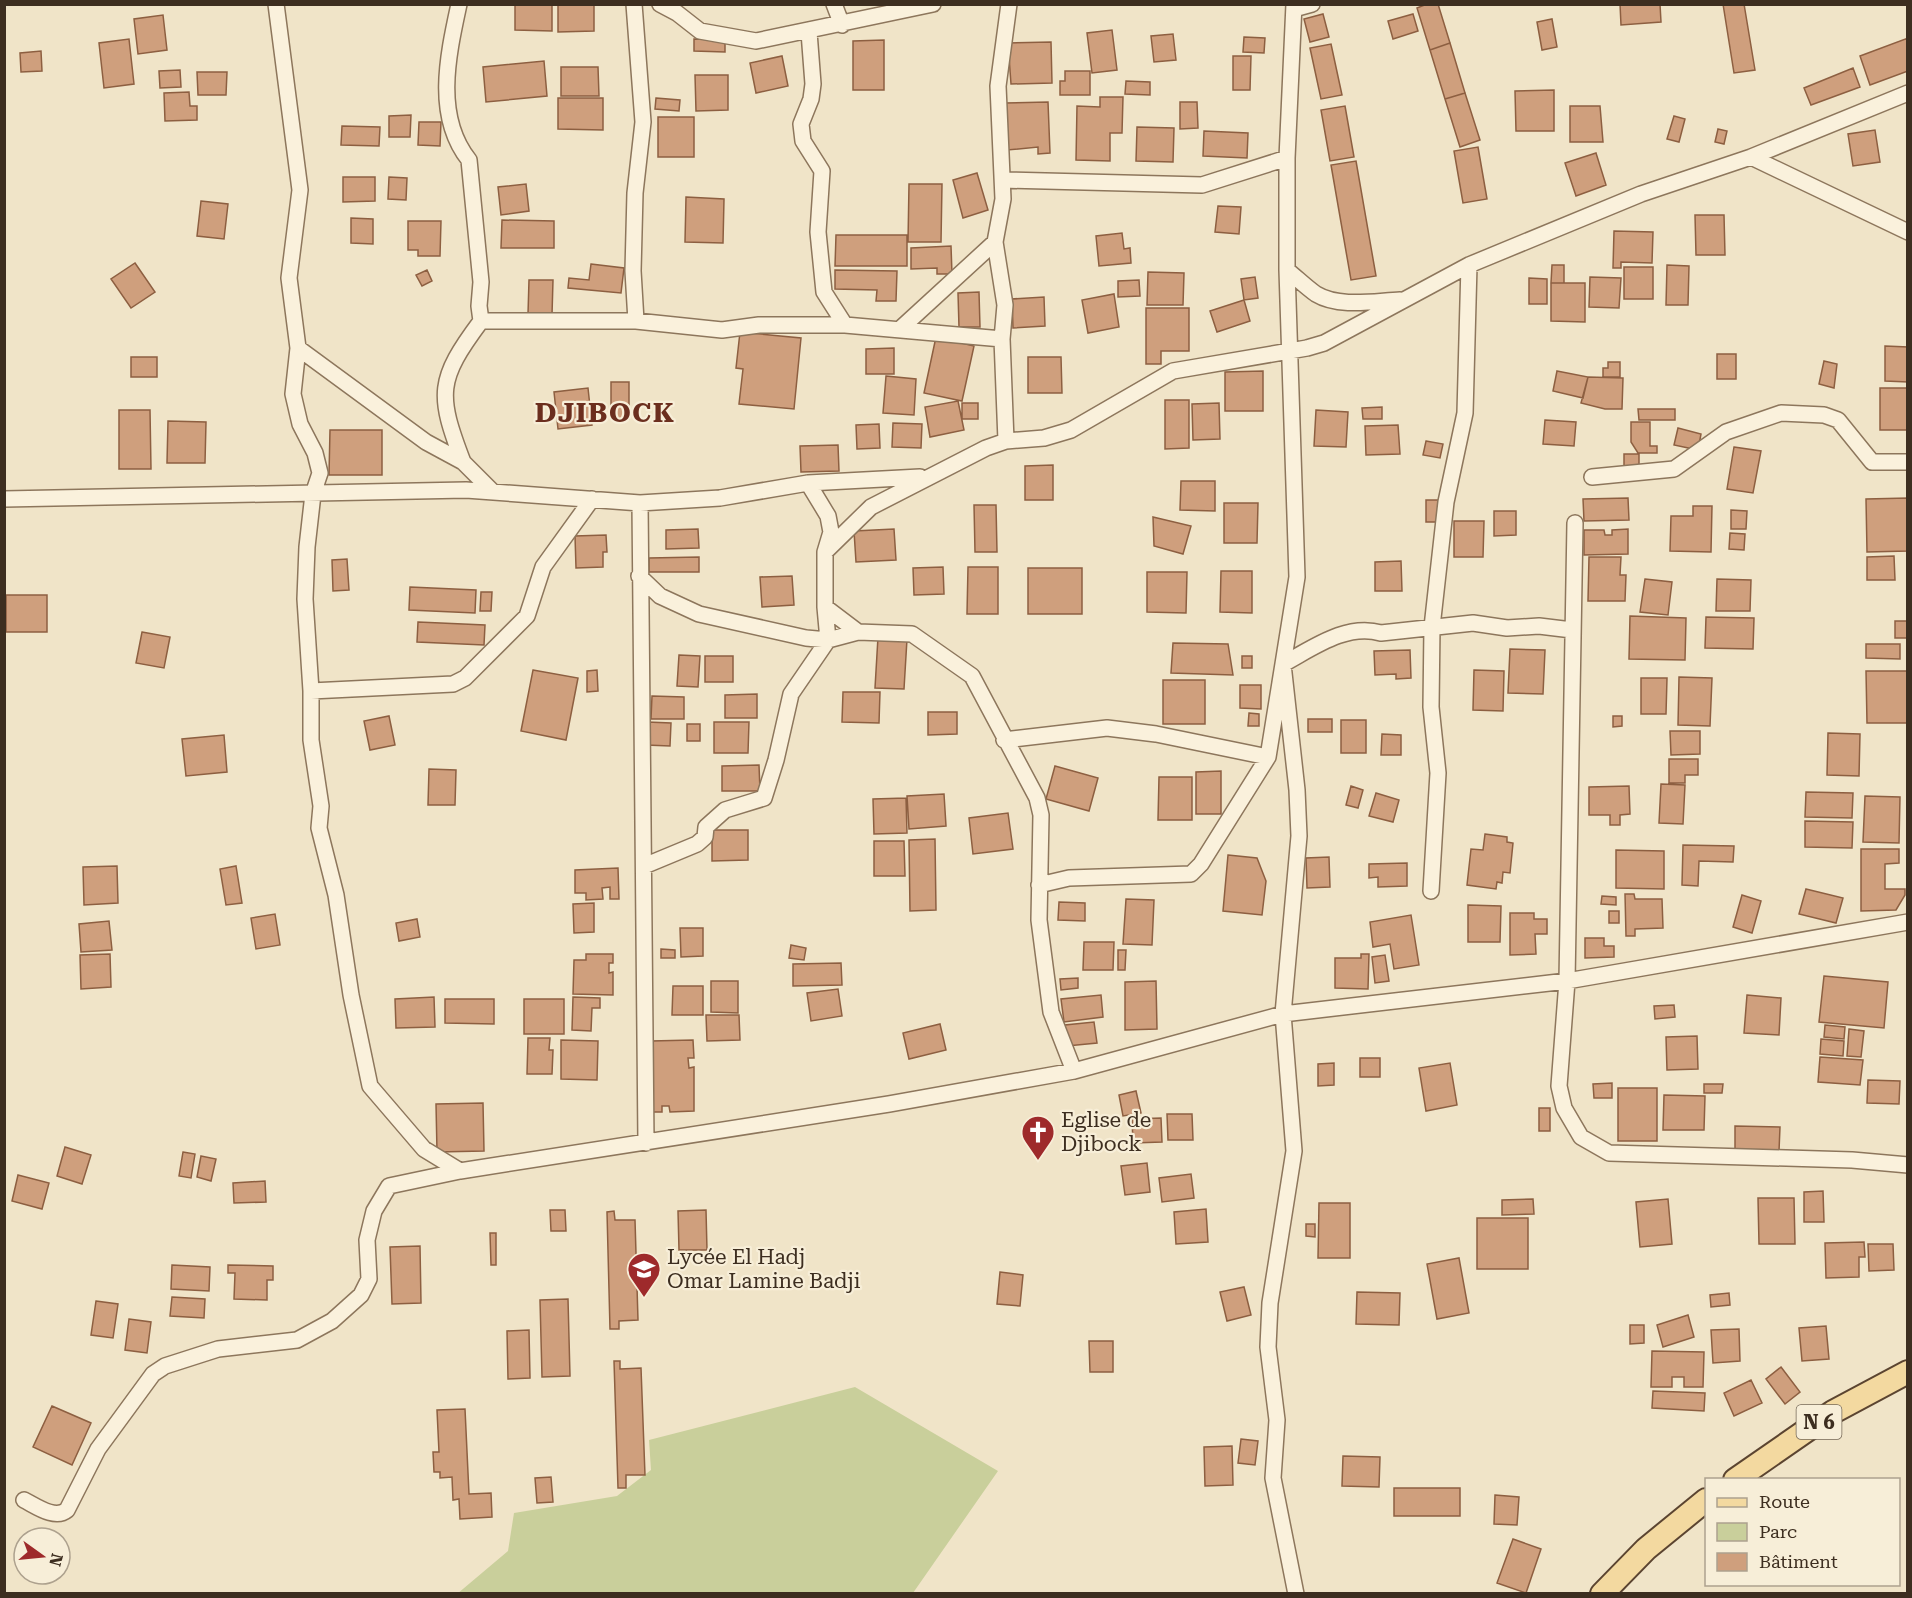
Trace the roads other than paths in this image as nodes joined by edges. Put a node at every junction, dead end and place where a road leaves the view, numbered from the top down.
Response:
1 (276, 4) edge
2 (459, 4) edge
3 (634, 4) edge
4 (660, 4) edge
5 (834, 4) edge
6 (933, 4) edge
7 (1009, 4) edge
8 (1312, 4) edge
9 (1294, 7) edge
10 (842, 25) junction
11 (809, 32) junction
12 (1908, 93) edge
13 (1751, 157) junction
14 (1287, 158) junction
15 (1003, 180) junction
16 (1908, 232) edge
17 (995, 242) junction
18 (1469, 265) junction
19 (1287, 270) junction
20 (1403, 300) junction
21 (482, 321) junction
22 (636, 321) junction
23 (845, 325) junction
24 (899, 330) junction
25 (1002, 339) junction
26 (298, 348) junction
27 (1289, 351) junction
28 (1005, 441) junction
29 (463, 462) junction
30 (1908, 462) edge
31 (927, 477) junction
32 (1592, 477) dead end
33 (808, 483) junction
34 (493, 492) junction
35 (314, 494) junction
36 (4, 499) edge
37 (592, 499) junction
38 (640, 503) junction
39 (1575, 523) dead end
40 (825, 552) junction
41 (639, 576) junction
42 (825, 607) junction
43 (1432, 627) junction
44 (1572, 630) junction
45 (858, 632) junction
46 (828, 640) junction
47 (1282, 664) junction
48 (311, 691) junction
49 (1004, 740) junction
50 (1268, 757) junction
51 (644, 866) junction
52 (1039, 885) junction
53 (1431, 891) dead end
54 (1908, 922) edge
55 (1567, 981) junction
56 (1283, 1014) junction
57 (1074, 1071) junction
58 (646, 1143) junction
59 (1908, 1165) edge
60 (460, 1171) junction
61 (1908, 1372) edge
62 (1737, 1478) edge
63 (24, 1500) dead end
64 (1705, 1502) edge
65 (1296, 1593) edge
66 (1602, 1593) edge

1 - 26 street
2 - 21 street
3 - 22 street
4 - 11 street
5 - 10 street
6 - 10 street
7 - 15 street
8 - 9 street
9 - 14 street
10 - 11 street
11 - 23 street
12 - 13 street
13 - 16 street
13 - 18 street
14 - 15 street
14 - 19 street
15 - 17 street
17 - 24 street
17 - 25 street
18 - 20 street
18 - 43 street
19 - 20 street
19 - 27 street
20 - 27 street
21 - 22 street
21 - 29 street
22 - 23 street
23 - 24 street
24 - 25 street
25 - 28 street
26 - 29 street
26 - 35 street
27 - 28 street
27 - 47 street
28 - 31 street
29 - 34 street
30 - 32 street
31 - 33 street
31 - 40 street
33 - 38 street
33 - 40 street
34 - 35 street
34 - 37 street
35 - 36 street
35 - 48 street
37 - 38 street
37 - 48 street
38 - 41 street
39 - 44 street
40 - 42 street
41 - 46 street
41 - 51 street
42 - 45 street
42 - 46 street
43 - 44 street
43 - 47 street
43 - 53 street
44 - 55 street
45 - 46 street
45 - 49 street
46 - 51 street
47 - 50 street
47 - 56 street
48 - 60 street
49 - 50 street
49 - 52 street
50 - 52 street
51 - 58 street
52 - 57 street
54 - 55 street
55 - 56 street
55 - 59 street
56 - 57 street
56 - 65 street
57 - 58 street
58 - 60 street
60 - 63 street
61 - 62 main road, N 6
64 - 66 main road

